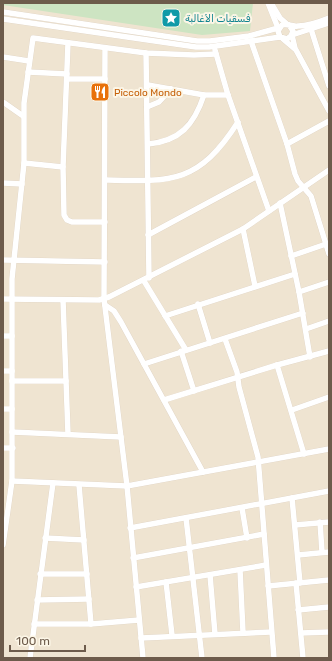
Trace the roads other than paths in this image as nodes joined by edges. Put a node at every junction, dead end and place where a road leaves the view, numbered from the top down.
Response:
1 (268, 3) edge
2 (271, 3) edge
3 (3, 12) edge
4 (329, 18) edge
5 (3, 19) edge
6 (329, 23) edge
7 (288, 25) junction
8 (278, 28) junction
9 (311, 29) junction
10 (292, 35) junction
11 (282, 38) junction
12 (251, 42) junction
13 (68, 43) junction
14 (214, 44) junction
15 (106, 48) junction
16 (296, 50) junction
17 (146, 53) junction
18 (216, 54) junction
19 (3, 57) edge
20 (29, 61) junction
21 (327, 70) edge
22 (28, 72) junction
23 (67, 76) junction
24 (105, 79) junction
25 (148, 85) junction
26 (329, 86) edge
27 (171, 89) junction
28 (204, 95) junction
29 (228, 95) junction
30 (3, 102) edge
31 (148, 107) junction
32 (329, 111) edge
33 (23, 116) junction
34 (329, 121) edge
35 (238, 122) junction
36 (148, 144) junction
37 (286, 144) junction
38 (24, 163) junction
39 (63, 167) junction
40 (329, 170) edge
41 (256, 177) junction
42 (106, 180) junction
43 (148, 181) junction
44 (3, 183) edge
45 (22, 184) junction
46 (304, 187) junction
47 (280, 203) junction
48 (269, 211) junction
49 (105, 222) junction
50 (243, 229) junction
51 (148, 235) junction
52 (327, 243) edge
53 (329, 254) edge
54 (291, 256) junction
55 (3, 260) edge
56 (14, 260) junction
57 (105, 262) junction
58 (295, 274) junction
59 (147, 279) junction
60 (329, 282) edge
61 (255, 286) junction
62 (299, 292) junction
63 (3, 299) edge
64 (12, 300) junction
65 (63, 300) junction
66 (105, 302) junction
67 (198, 304) junction
68 (303, 313) junction
69 (165, 316) junction
70 (329, 321) edge
71 (306, 329) junction
72 (3, 336) edge
73 (12, 336) junction
74 (225, 338) junction
75 (210, 343) junction
76 (183, 351) junction
77 (329, 351) edge
78 (310, 357) junction
79 (144, 364) junction
80 (277, 365) junction
81 (3, 371) edge
82 (12, 371) junction
83 (238, 378) junction
84 (12, 381) junction
85 (66, 381) junction
86 (194, 391) junction
87 (329, 397) edge
88 (164, 400) junction
89 (3, 409) edge
90 (12, 409) junction
91 (292, 410) junction
92 (12, 432) junction
93 (68, 434) junction
94 (121, 437) junction
95 (3, 448) edge
96 (13, 448) junction
97 (329, 449) edge
98 (304, 454) junction
99 (258, 462) junction
100 (203, 472) junction
101 (12, 481) junction
102 (53, 483) junction
103 (79, 485) junction
104 (127, 486) junction
105 (329, 491) edge
106 (292, 498) junction
107 (262, 504) junction
108 (242, 508) junction
109 (186, 518) junction
110 (320, 522) junction
111 (329, 522) edge
112 (295, 525) junction
113 (130, 528) junction
114 (264, 534) junction
115 (45, 538) junction
116 (247, 538) junction
117 (84, 540) junction
118 (3, 545) edge
119 (190, 548) junction
120 (322, 552) junction
121 (329, 552) edge
122 (298, 555) junction
123 (133, 558) junction
124 (266, 565) junction
125 (240, 570) junction
126 (40, 574) junction
127 (87, 574) junction
128 (210, 575) junction
129 (194, 577) junction
130 (329, 580) edge
131 (166, 582) junction
132 (298, 583) junction
133 (268, 586) junction
134 (136, 587) junction
135 (89, 599) junction
136 (37, 600) junction
137 (329, 607) edge
138 (298, 610) junction
139 (139, 620) junction
140 (34, 624) junction
141 (91, 624) junction
142 (243, 632) junction
143 (271, 632) junction
144 (329, 632) edge
145 (301, 633) junction
146 (215, 634) junction
147 (172, 635) junction
148 (199, 635) junction
149 (141, 638) junction
150 (30, 658) edge
151 (143, 658) edge
152 (202, 658) edge
153 (274, 658) edge
154 (302, 658) edge

1 - 8 street
2 - 7 street
3 - 14 street
4 - 7 street
5 - 14 street
6 - 9 street
7 - 8 street
7 - 10 street
8 - 11 street
8 - 14 street
9 - 10 street
9 - 21 street
10 - 11 street
10 - 16 street
11 - 12 street
11 - 16 street
12 - 14 street
12 - 37 street
13 - 15 street
13 - 20 street
13 - 23 street
14 - 18 street
15 - 17 street
15 - 24 street
16 - 32 street
17 - 18 street
17 - 25 street
18 - 29 street
19 - 20 street
20 - 22 street
21 - 26 street
22 - 23 street
22 - 33 street
23 - 24 street
23 - 39 street
24 - 42 street
25 - 27 street
25 - 31 street
27 - 28 street
27 - 31 street
28 - 29 street
28 - 36 street
29 - 35 street
30 - 33 street
31 - 36 street
33 - 38 street
34 - 37 street
35 - 41 street
35 - 43 street
36 - 43 street
37 - 46 street
38 - 39 street
38 - 45 street
39 - 49 street
40 - 46 street
41 - 48 street
41 - 51 street
42 - 43 street
42 - 49 street
43 - 51 street
44 - 45 street
45 - 56 street
46 - 47 street
46 - 52 street
47 - 48 street
47 - 54 street
48 - 50 street
49 - 57 street
50 - 59 street
50 - 61 street
51 - 59 street
52 - 53 street
52 - 54 street
54 - 58 street
55 - 56 street
56 - 57 street
56 - 64 street
57 - 66 street
58 - 61 street
58 - 62 street
59 - 66 street
59 - 69 street
60 - 62 street
61 - 67 street
62 - 68 street
63 - 64 street
64 - 65 street
64 - 73 street
65 - 66 street
65 - 85 street
66 - 79 street
66 - 94 street
67 - 69 street
67 - 75 street
68 - 71 street
68 - 74 street
69 - 76 street
70 - 71 street
71 - 78 street
72 - 73 street
73 - 82 street
74 - 75 street
74 - 83 street
75 - 76 street
76 - 79 street
76 - 86 street
77 - 78 street
78 - 80 street
79 - 88 street
80 - 83 street
80 - 91 street
81 - 82 street
82 - 84 street
83 - 86 street
83 - 99 street
84 - 85 street
84 - 90 street
85 - 93 street
86 - 88 street
87 - 91 street
88 - 100 street
89 - 90 street
90 - 92 street
91 - 98 street
92 - 93 street
92 - 96 street
93 - 94 street
94 - 104 street
95 - 96 street
96 - 101 street
97 - 98 street
98 - 99 street
99 - 100 street
99 - 107 street
100 - 104 street
101 - 102 street
101 - 118 street
102 - 103 street
102 - 115 street
103 - 104 street
103 - 117 street
104 - 113 street
105 - 106 street
106 - 107 street
106 - 112 street
107 - 108 street
107 - 114 street
108 - 109 street
108 - 116 street
109 - 113 street
109 - 119 street
110 - 111 street
110 - 112 street
110 - 120 street
112 - 122 street
113 - 123 street
114 - 116 street
114 - 124 street
115 - 117 street
115 - 126 street
116 - 119 street
117 - 127 street
119 - 123 street
119 - 129 street
120 - 121 street
120 - 122 street
122 - 132 street
123 - 134 street
124 - 125 street
124 - 133 street
125 - 128 street
125 - 142 street
126 - 127 street
126 - 136 street
127 - 135 street
128 - 129 street
128 - 146 street
129 - 131 street
129 - 148 street
130 - 132 street
131 - 134 street
131 - 147 street
132 - 133 street
132 - 138 street
133 - 143 street
134 - 139 street
135 - 136 street
135 - 141 street
136 - 140 street
137 - 138 street
138 - 145 street
139 - 141 street
139 - 149 street
140 - 141 street
140 - 150 street
142 - 143 street
142 - 146 street
143 - 153 street
144 - 145 street
145 - 154 street
146 - 148 street
147 - 148 street
147 - 149 street
148 - 152 street
149 - 151 street

